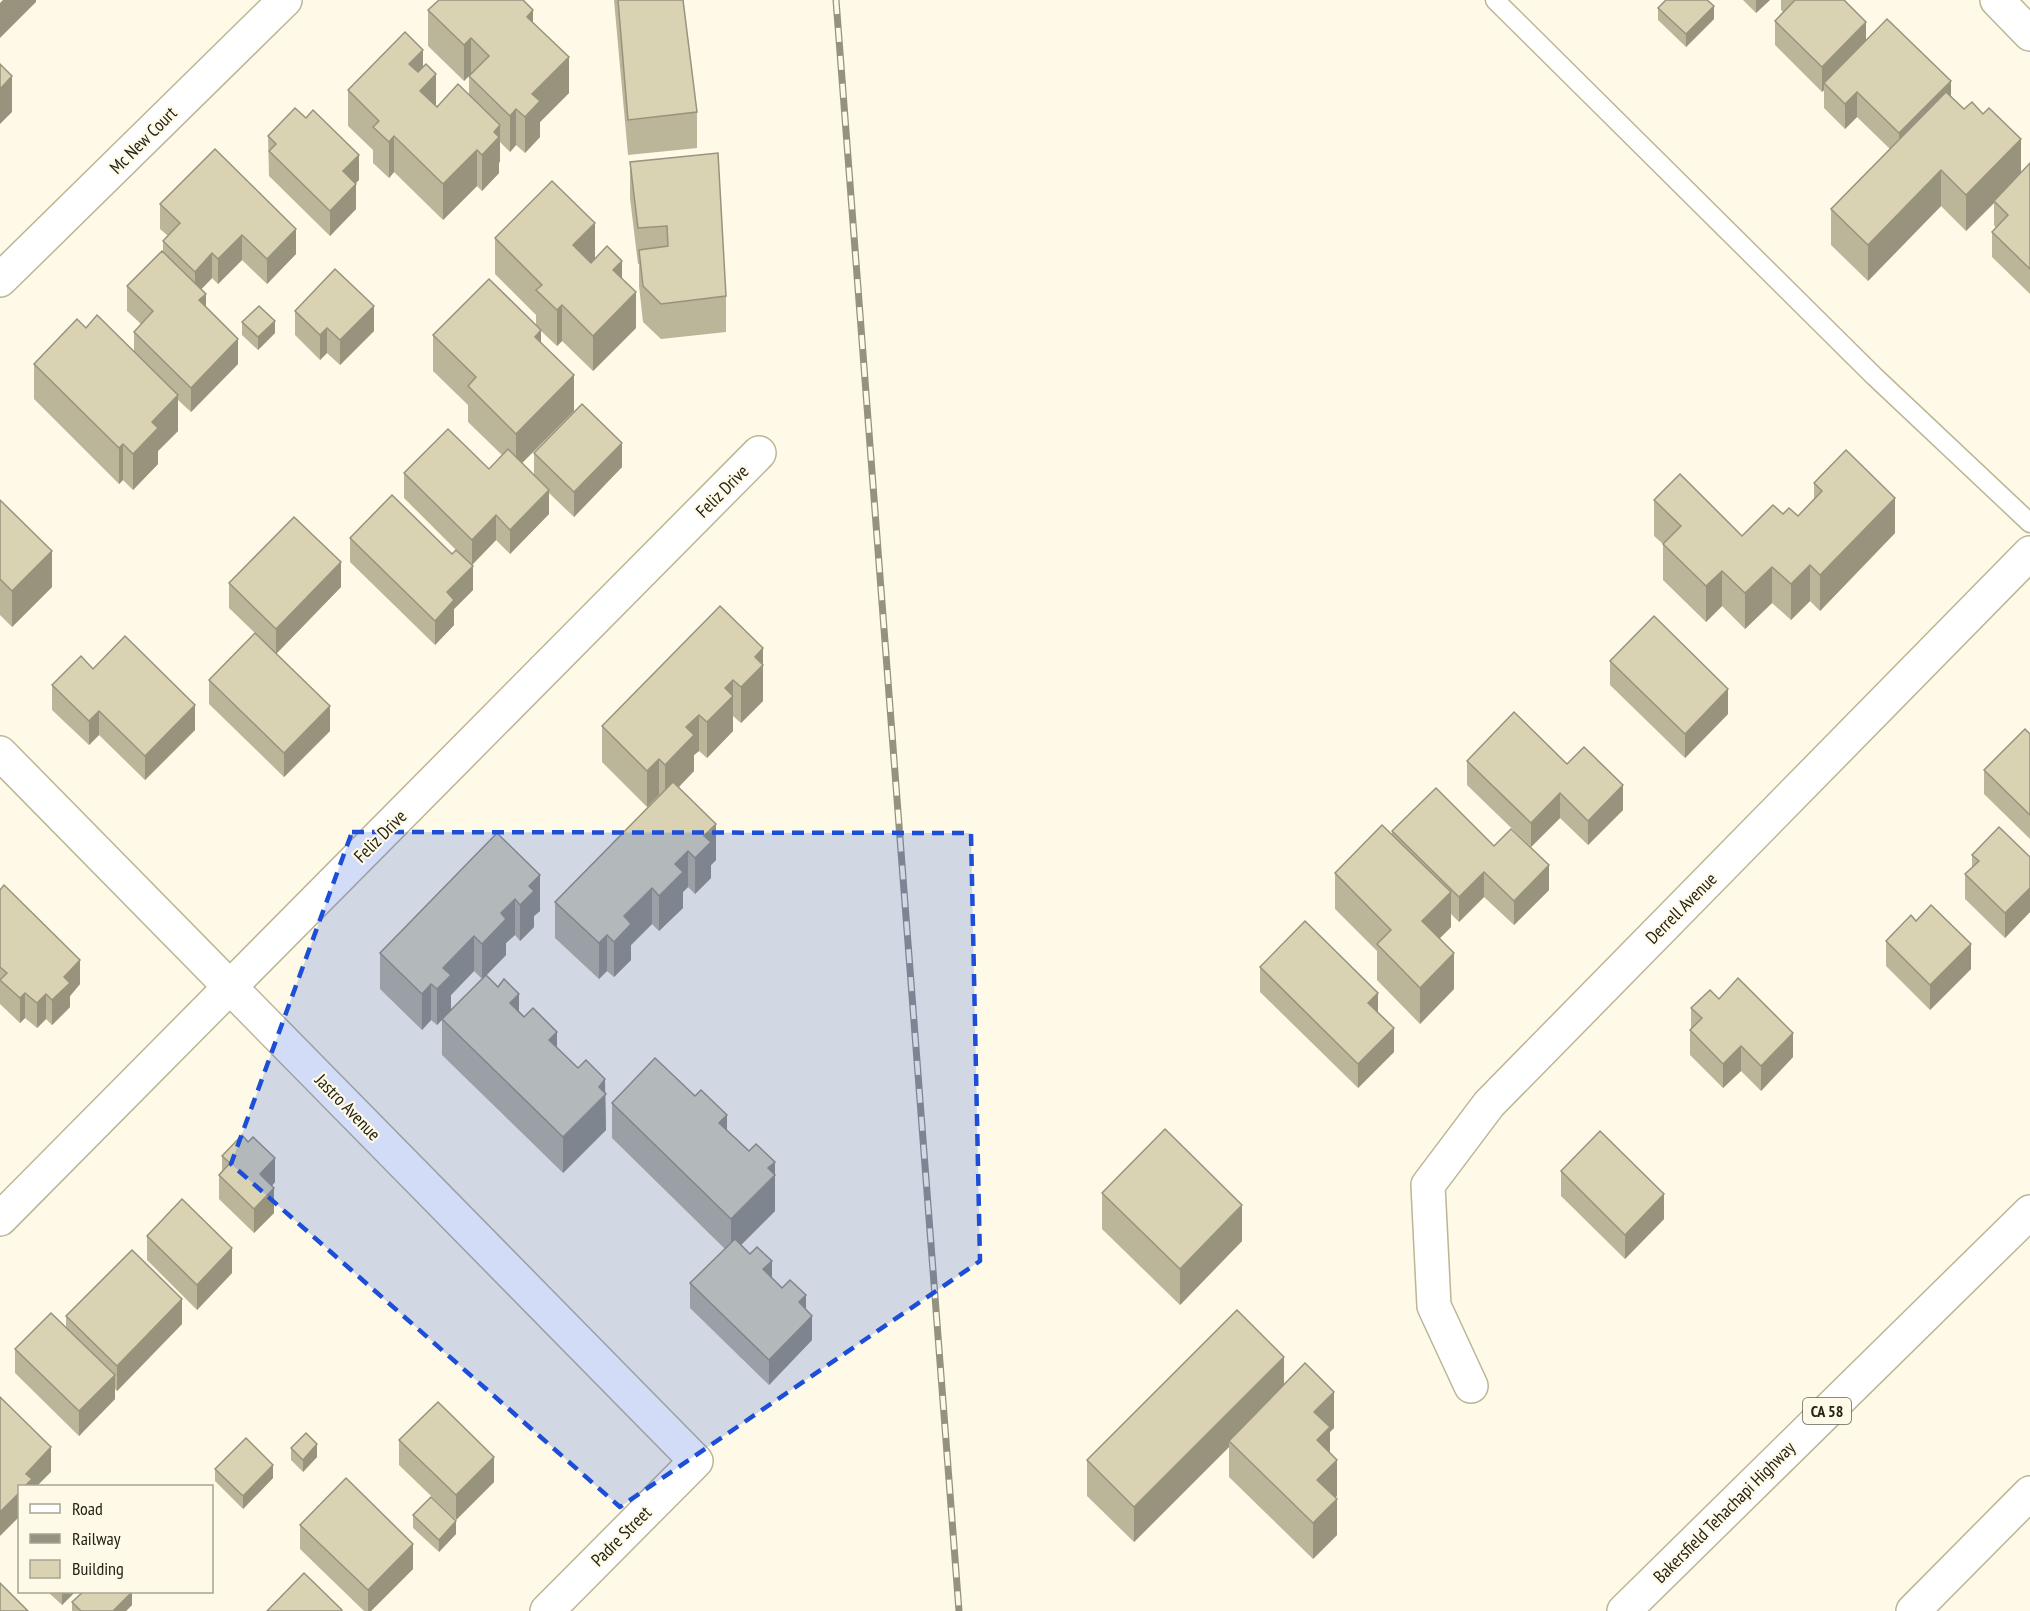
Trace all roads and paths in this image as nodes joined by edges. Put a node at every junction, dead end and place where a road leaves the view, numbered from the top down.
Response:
1 (285, 0) edge
2 (1495, 0) edge
3 (1996, 0) edge
4 (2030, 34) edge
5 (0, 280) edge
6 (759, 453) dead end
7 (2030, 523) edge
8 (2030, 553) edge
9 (0, 753) edge
10 (230, 987) junction
11 (2030, 1212) edge
12 (0, 1218) edge
13 (1471, 1386) dead end
14 (696, 1461) joint
15 (2030, 1493) edge
16 (547, 1611) edge
17 (1624, 1611) edge
18 (1913, 1611) edge

1 - 5 main road, Mc New Court
2 - 7 lane
3 - 4 main road
6 - 10 main road, Feliz Drive
8 - 13 main road, Derrell Avenue
9 - 10 main road, Jastro Avenue
10 - 12 main road, Feliz Drive
10 - 14 main road, Jastro Avenue
11 - 17 main road, Bakersfield Tehachapi Highway / CA 58
14 - 16 main road, Padre Street
15 - 18 main road

